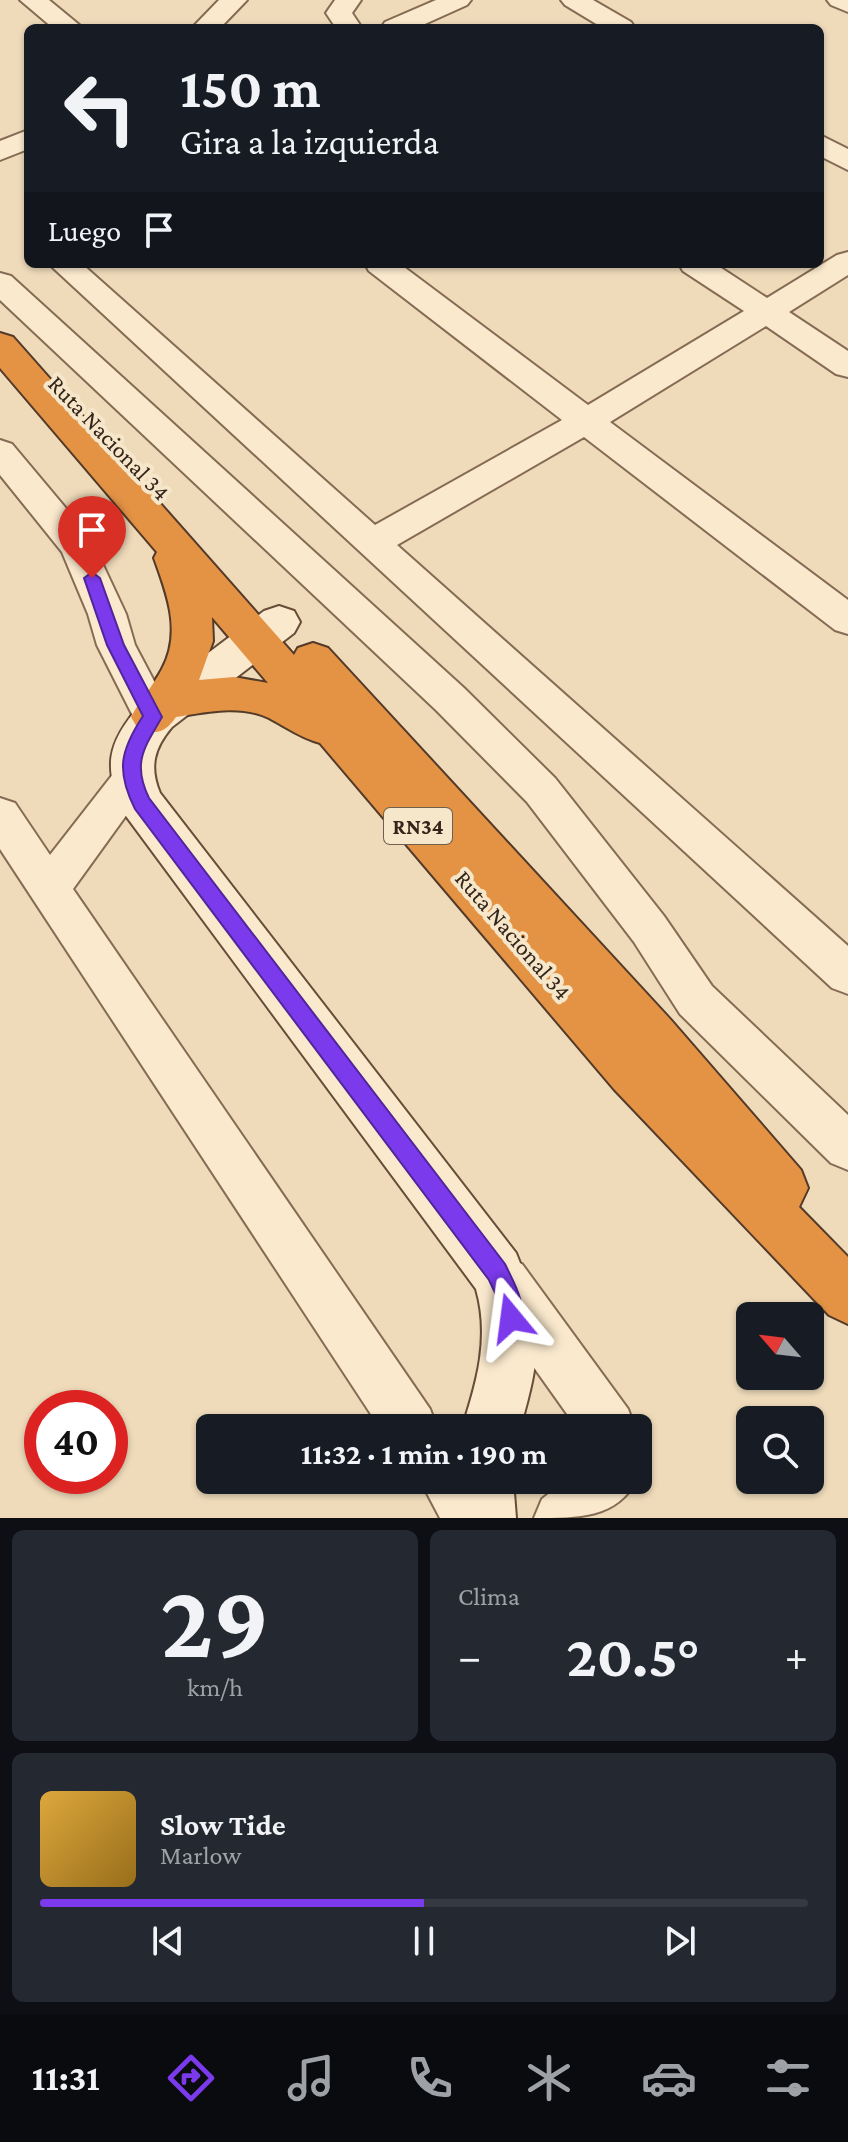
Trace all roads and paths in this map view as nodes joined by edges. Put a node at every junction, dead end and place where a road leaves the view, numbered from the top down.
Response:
1 (33, 0) edge
2 (234, 0) edge
3 (348, 0) edge
4 (458, 0) edge
5 (574, 0) edge
6 (840, 0) edge
7 (848, 4) edge
8 (65, 24) edge
9 (209, 24) edge
10 (346, 24) edge
11 (403, 24) edge
12 (615, 24) edge
13 (24, 141) edge
14 (824, 146) edge
15 (0, 151) edge
16 (848, 161) edge
17 (848, 262) edge
18 (68, 268) edge
19 (385, 268) edge
20 (700, 268) edge
21 (0, 283) edge
22 (765, 312) junction
23 (0, 334) edge
24 (0, 345) edge
25 (848, 366) edge
26 (586, 421) junction
27 (0, 452) edge
28 (163, 533) junction
29 (373, 542) junction
30 (848, 620) edge
31 (268, 630) junction
32 (163, 709) junction
33 (347, 744) junction
34 (131, 781) junction
35 (0, 815) edge
36 (49, 888) junction
37 (848, 974) edge
38 (848, 1147) edge
39 (848, 1267) edge
40 (497, 1272) junction
41 (848, 1296) edge
42 (402, 1414) edge
43 (494, 1414) edge
44 (599, 1414) edge
45 (456, 1494) edge
46 (485, 1494) edge
47 (592, 1494) edge
48 (472, 1518) edge
49 (486, 1518) edge
50 (561, 1518) edge

1 - 8 street
2 - 9 street
3 - 10 street
4 - 11 street
5 - 12 street
6 - 7 street
13 - 15 street
14 - 16 street
17 - 22 street
18 - 29 street
19 - 26 street
20 - 22 street
21 - 38 street
22 - 25 street
22 - 26 street
23 - 31 highway, Ruta Nacional 34 / RN34
24 - 28 highway, Ruta Nacional 34 / RN34
26 - 29 street
26 - 30 street
27 - 32 street
28 - 31 highway, Ruta Nacional 34 / RN34
28 - 32 highway
29 - 37 street
31 - 32 street
31 - 33 highway, Ruta Nacional 34 / RN34
31 - 39 highway, Ruta Nacional 34 / RN34
32 - 33 highway
32 - 34 street
33 - 41 highway, Ruta Nacional 34 / RN34
34 - 36 street
34 - 40 street
35 - 36 street
36 - 42 street
40 - 43 street
40 - 44 street
45 - 48 street
46 - 49 street
47 - 50 street

